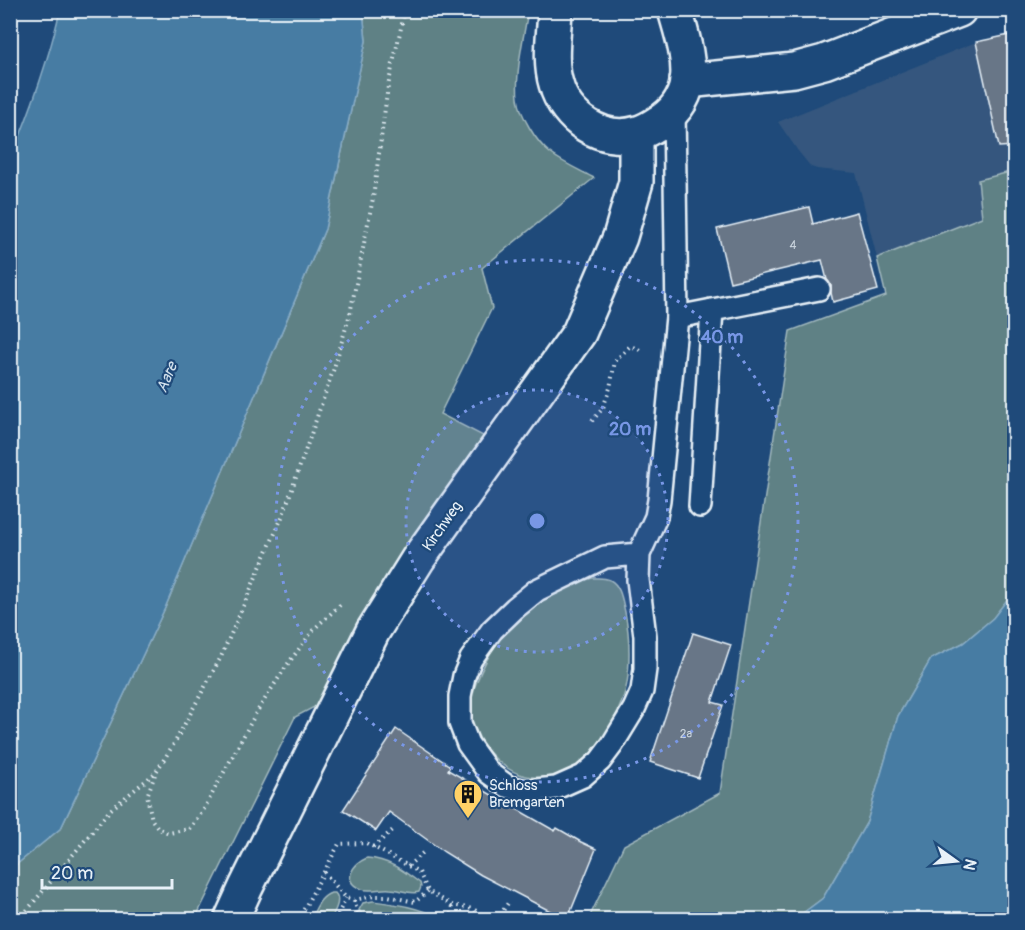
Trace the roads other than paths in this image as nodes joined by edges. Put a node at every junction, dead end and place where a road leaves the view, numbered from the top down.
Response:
1 (555, 10) edge
2 (675, 10) edge
3 (959, 10) edge
4 (681, 95) junction
5 (636, 134) junction
6 (819, 289) dead end
7 (711, 310) junction
8 (677, 317) junction
9 (700, 506) dead end
10 (639, 554) junction
11 (231, 920) edge

1 - 5 street
2 - 4 street
3 - 4 street
4 - 5 street
4 - 8 lane
5 - 11 street, Kirchweg
6 - 7 lane
7 - 8 lane
7 - 9 lane
8 - 10 lane
10 - 10 lane

